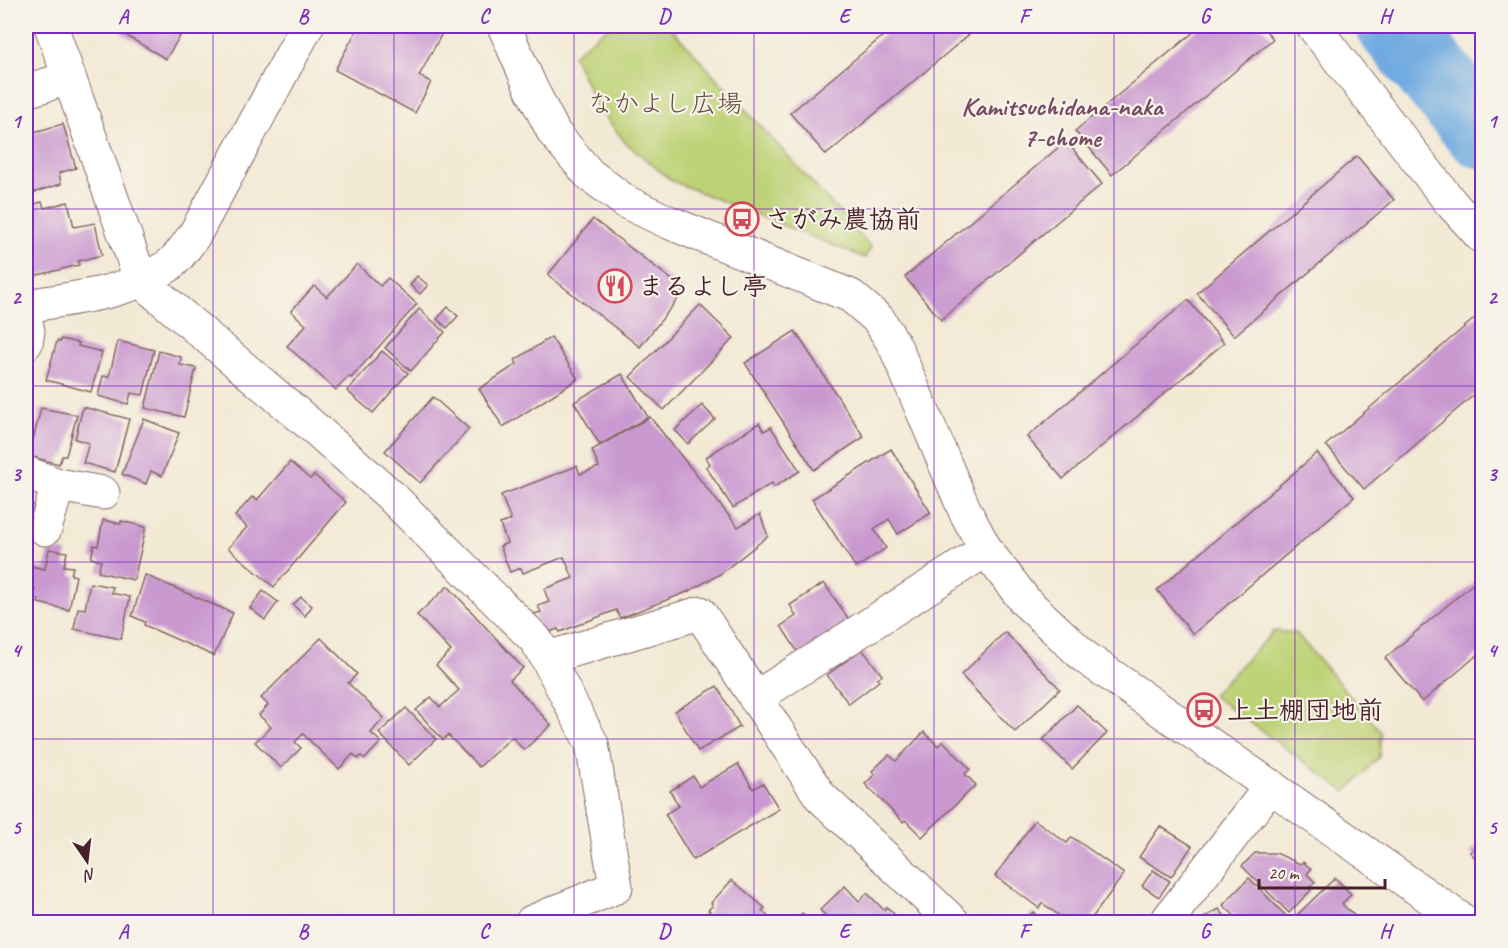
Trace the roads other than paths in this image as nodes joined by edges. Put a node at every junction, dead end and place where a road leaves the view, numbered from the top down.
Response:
1 (51, 26) edge
2 (307, 26) edge
3 (504, 26) edge
4 (1314, 26) edge
5 (69, 78) junction
6 (26, 91) edge
7 (1482, 237) edge
8 (141, 281) junction
9 (26, 306) edge
10 (26, 322) edge
11 (26, 343) edge
12 (26, 473) edge
13 (58, 485) junction
14 (102, 493) dead end
15 (45, 529) dead end
16 (986, 550) junction
17 (547, 658) junction
18 (755, 699) junction
19 (1272, 786) junction
20 (532, 922) edge
21 (953, 922) edge
22 (1166, 922) edge
23 (1465, 922) edge

1 - 5 street
2 - 8 street
3 - 16 street
4 - 7 street
5 - 6 street
5 - 8 street
8 - 9 street
8 - 17 street
10 - 11 street
12 - 13 street
13 - 14 street
13 - 15 street
16 - 18 street
16 - 19 street
17 - 18 street
17 - 20 street
18 - 21 street
19 - 22 street
19 - 23 street

